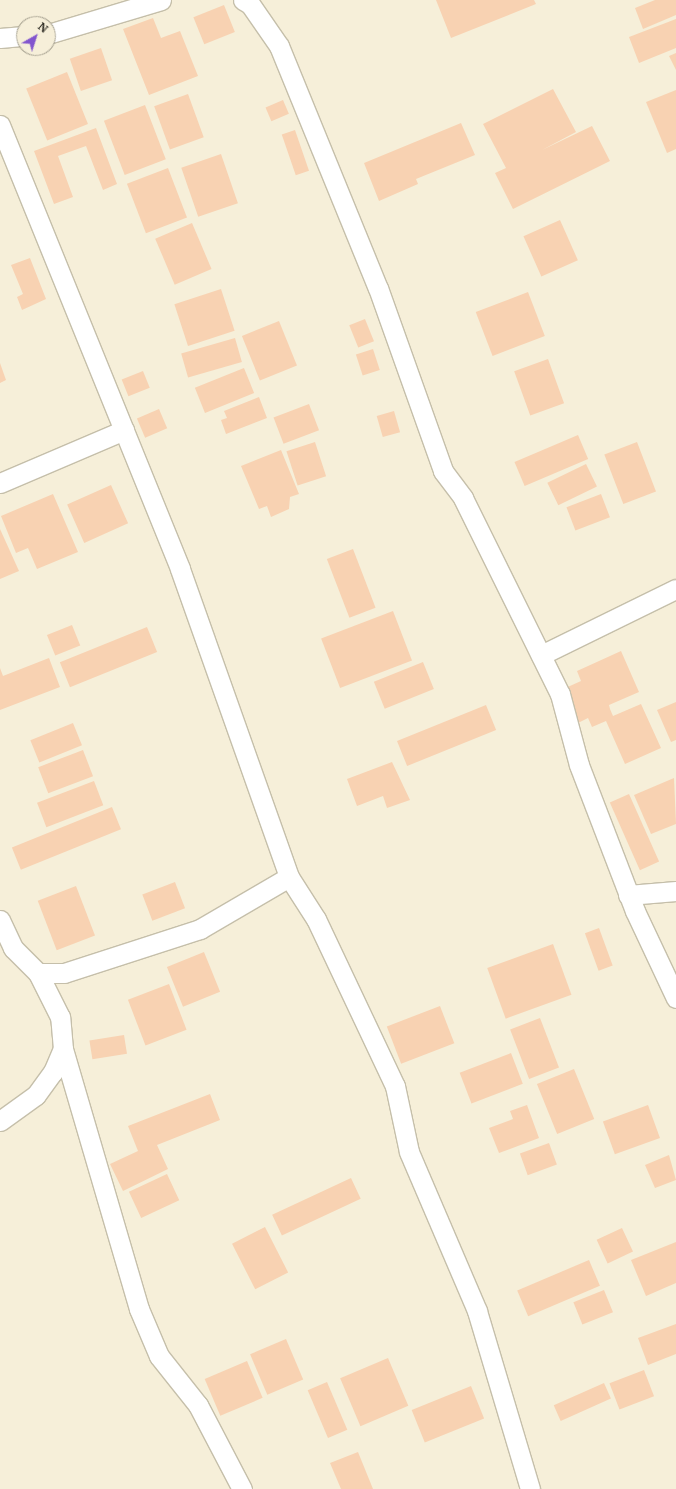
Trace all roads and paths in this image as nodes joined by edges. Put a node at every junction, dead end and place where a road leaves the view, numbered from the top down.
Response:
1 (160, 0) edge
2 (243, 0) edge
3 (56, 32) edge
4 (16, 37) edge
5 (0, 38) edge
6 (0, 126) edge
7 (124, 430) junction
8 (0, 483) edge
9 (676, 589) edge
10 (541, 655) junction
11 (288, 877) junction
12 (676, 891) edge
13 (628, 895) junction
14 (0, 920) edge
15 (38, 972) junction
16 (676, 998) edge
17 (63, 1049) junction
18 (0, 1121) edge
19 (242, 1489) edge
20 (530, 1489) edge

1 - 3 street
2 - 10 street
4 - 5 street
6 - 7 street
7 - 8 street
7 - 11 street
9 - 10 street
10 - 13 street
11 - 15 street
11 - 20 street
12 - 13 street
13 - 16 street
14 - 15 street
15 - 17 street
17 - 18 street
17 - 19 street

